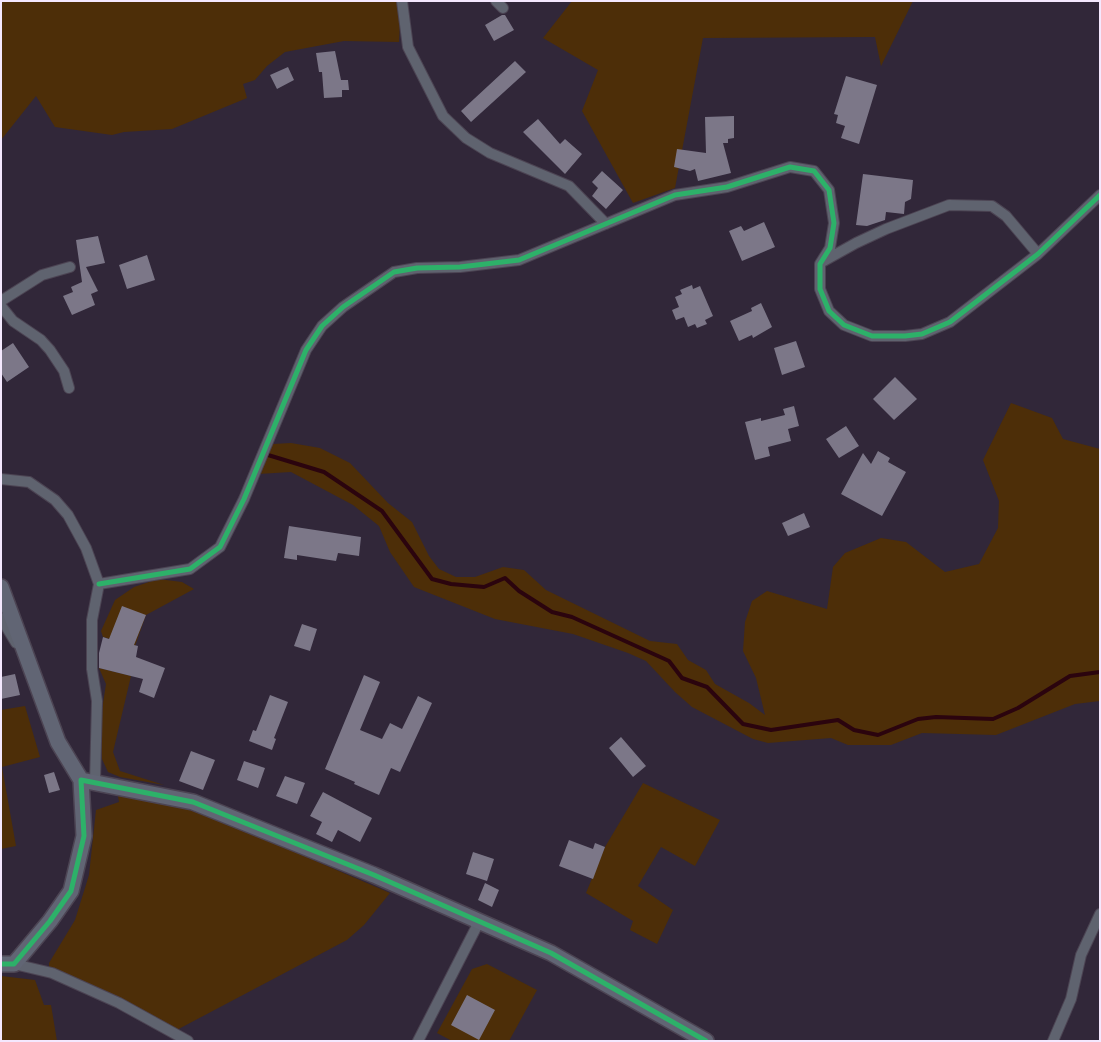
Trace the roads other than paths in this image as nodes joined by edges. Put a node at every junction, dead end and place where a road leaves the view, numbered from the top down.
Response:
1 (402, 1) edge
2 (1100, 195) edge
3 (606, 224) junction
4 (1038, 254) junction
5 (820, 264) junction
6 (70, 267) dead end
7 (1, 301) edge
8 (1, 306) edge
9 (70, 388) dead end
10 (1, 479) edge
11 (99, 584) junction
12 (1, 587) edge
13 (1, 618) edge
14 (32, 669) junction
15 (88, 781) junction
16 (1100, 914) edge
17 (480, 920) junction
18 (8, 964) edge
19 (188, 1041) edge
20 (418, 1041) edge
21 (706, 1041) edge
22 (1053, 1041) edge

1 - 3 street
2 - 4 street
3 - 5 street
3 - 11 street
4 - 5 street
4 - 5 street
6 - 7 street
8 - 9 street
10 - 11 street
11 - 15 street
12 - 14 street
13 - 14 street
14 - 15 street
15 - 17 street
15 - 18 street
16 - 22 street
17 - 20 street
17 - 21 street
18 - 19 street

